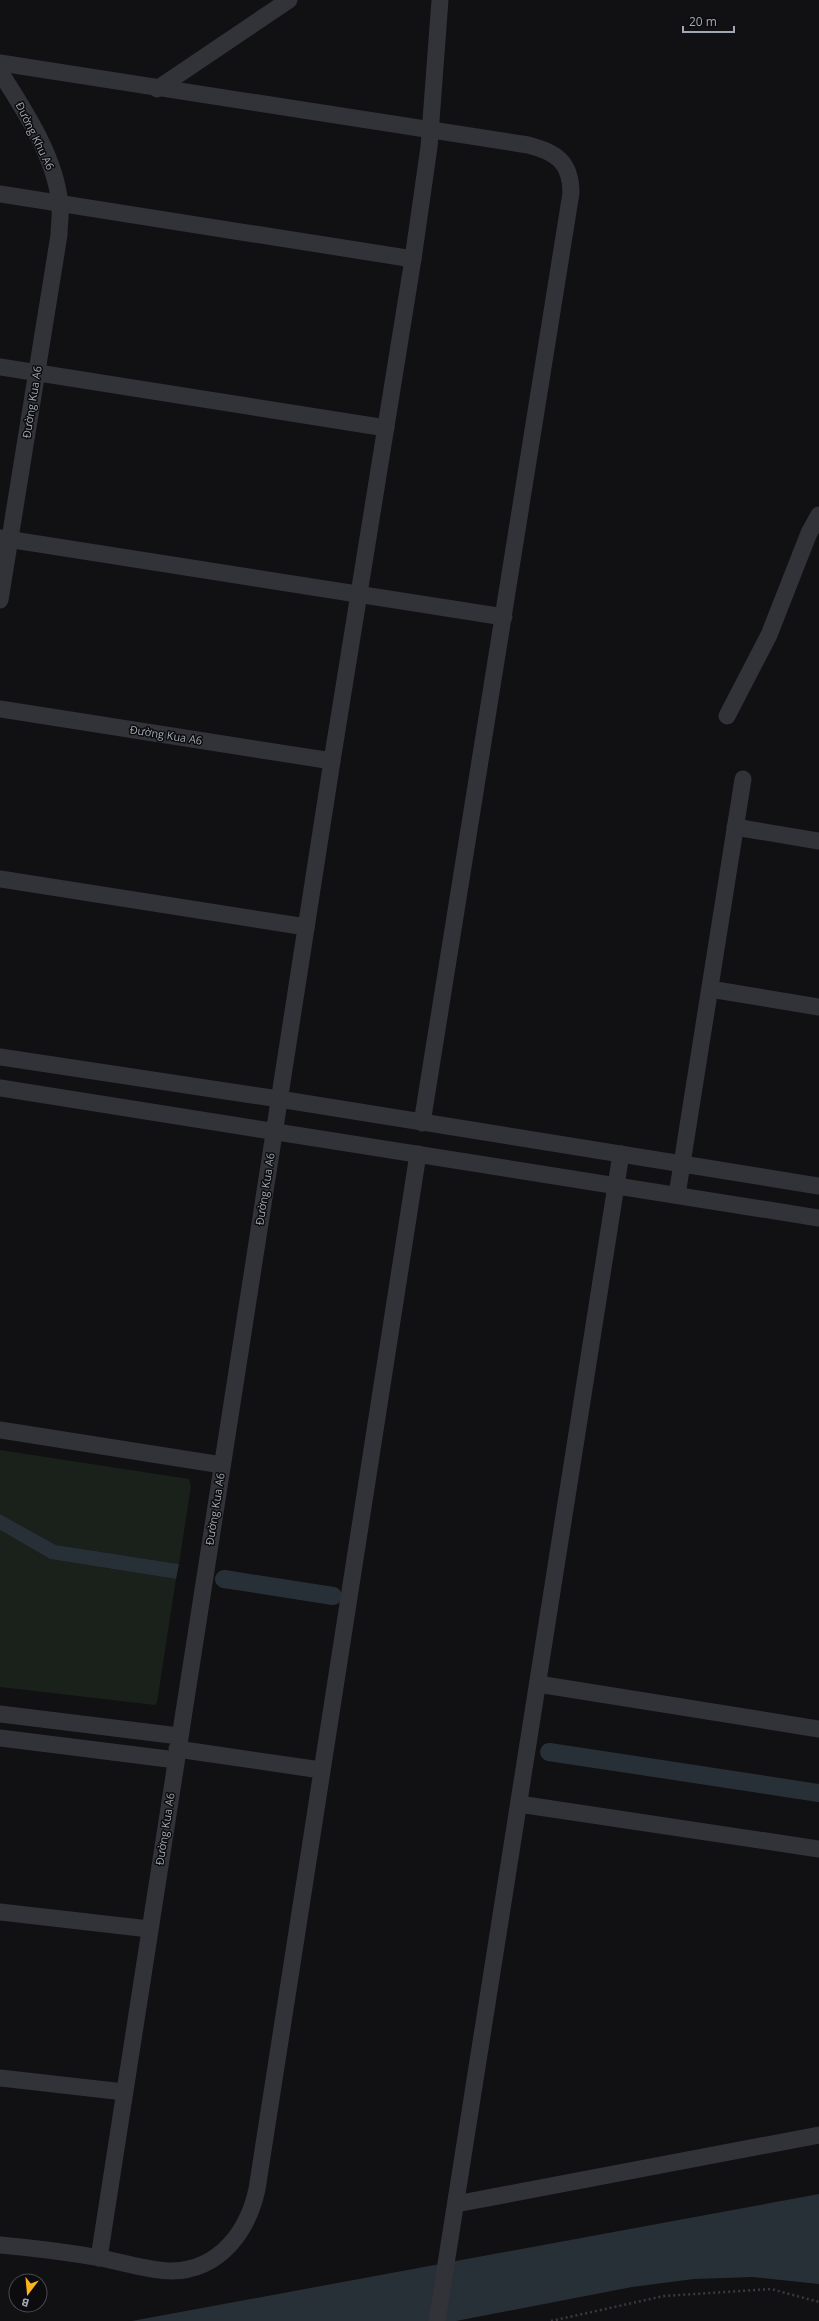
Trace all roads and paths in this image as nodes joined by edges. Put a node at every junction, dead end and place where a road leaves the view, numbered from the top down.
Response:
1 (289, 0) edge
2 (440, 0) edge
3 (0, 63) edge
4 (0, 72) edge
5 (157, 89) junction
6 (430, 130) junction
7 (0, 194) edge
8 (60, 204) junction
9 (413, 260) junction
10 (0, 367) edge
11 (36, 373) junction
12 (386, 428) junction
13 (819, 515) edge
14 (5, 539) edge
15 (359, 594) junction
16 (0, 600) edge
17 (504, 617) junction
18 (0, 709) edge
19 (727, 716) dead end
20 (332, 761) junction
21 (743, 779) dead end
22 (735, 827) junction
23 (819, 841) edge
24 (0, 879) edge
25 (306, 927) junction
26 (710, 989) junction
27 (819, 1007) edge
28 (0, 1057) edge
29 (0, 1088) edge
30 (279, 1099) junction
31 (422, 1123) junction
32 (274, 1130) junction
33 (418, 1154) junction
34 (621, 1154) junction
35 (682, 1164) junction
36 (616, 1186) junction
37 (819, 1186) edge
38 (677, 1195) junction
39 (819, 1218) edge
40 (0, 1430) edge
41 (222, 1465) junction
42 (538, 1684) junction
43 (0, 1714) edge
44 (819, 1729) edge
45 (0, 1738) edge
46 (177, 1748) junction
47 (320, 1770) junction
48 (519, 1804) junction
49 (819, 1850) edge
50 (0, 1912) edge
51 (149, 1929) junction
52 (0, 2078) edge
53 (124, 2092) junction
54 (819, 2135) edge
55 (456, 2204) junction
56 (0, 2245) edge
57 (99, 2258) junction
58 (819, 2302) edge
59 (437, 2321) edge
60 (551, 2321) edge

1 - 5 street
2 - 6 street, Đường Kua A6
3 - 5 street
4 - 8 street, Đường Khu A6
5 - 6 street
6 - 9 street, Đường Kua A6
6 - 17 street
7 - 8 street
8 - 9 street
8 - 11 street, Đường Kua A6
9 - 12 street, Đường Kua A6
10 - 11 street
11 - 12 street
11 - 14 street, Đường Kua A6
12 - 15 street, Đường Kua A6
13 - 19 street
14 - 15 street
14 - 16 street, Đường Kua A6
15 - 17 street
15 - 20 street, Đường Kua A6
17 - 31 street
18 - 20 street, Đường Kua A6
20 - 25 street, Đường Kua A6
21 - 22 street
22 - 23 street
22 - 26 street
24 - 25 street
25 - 30 street, Đường Kua A6
26 - 27 street
26 - 35 street
28 - 30 street
29 - 32 street
30 - 31 street
30 - 32 street, Đường Kua A6
31 - 34 street
32 - 33 street
32 - 41 street, Đường Kua A6
33 - 36 street
33 - 47 street
34 - 35 street
34 - 36 street
35 - 37 street
35 - 38 street
36 - 38 street
36 - 42 street
38 - 39 street
40 - 41 street
41 - 46 street, Đường Kua A6
42 - 44 street
42 - 48 street
43 - 46 street
45 - 46 street
46 - 47 street
46 - 51 street, Đường Kua A6
47 - 57 street
48 - 49 street
48 - 55 street
50 - 51 street
51 - 53 street, Đường Kua A6
52 - 53 street
53 - 57 street, Đường Kua A6
54 - 55 street
55 - 59 street
56 - 57 street
58 - 60 path

